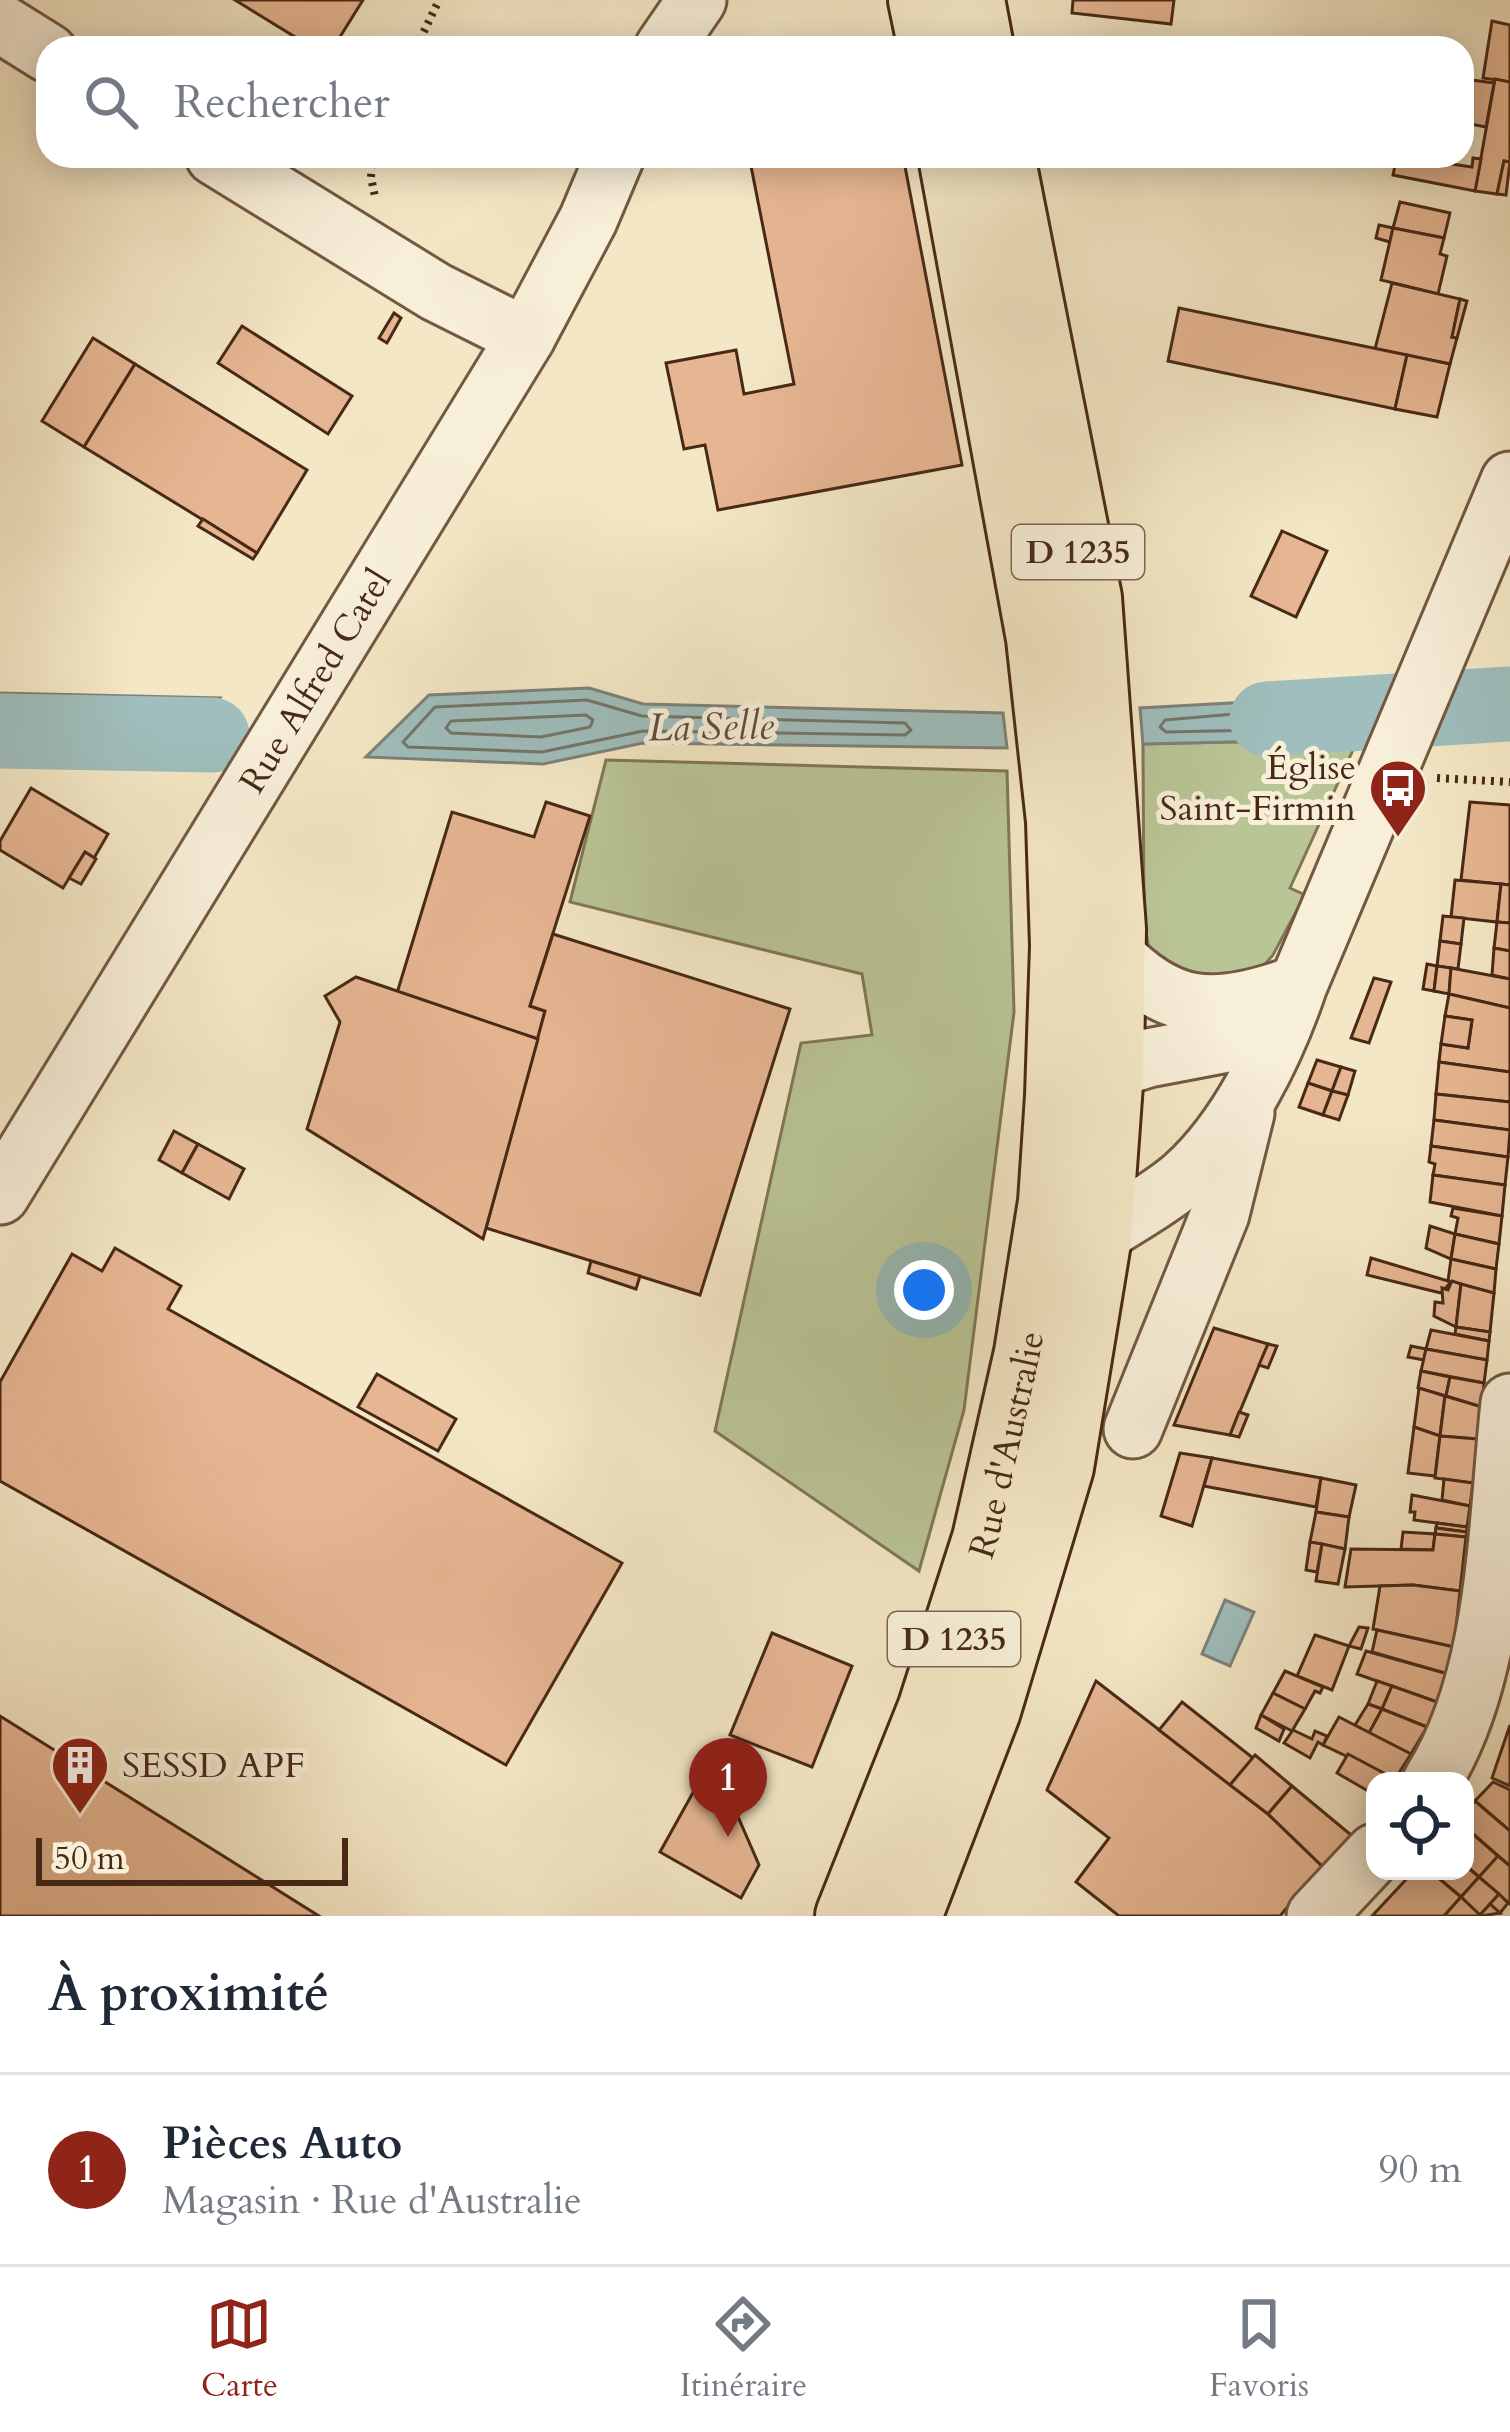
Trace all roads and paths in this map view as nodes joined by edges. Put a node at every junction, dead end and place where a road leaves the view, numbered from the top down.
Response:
1 (439, 0) edge
2 (668, 0) edge
3 (697, 0) edge
4 (922, 0) edge
5 (971, 0) edge
6 (0, 23) edge
7 (422, 36) edge
8 (664, 36) edge
9 (671, 36) edge
10 (930, 36) edge
11 (978, 36) edge
12 (36, 46) edge
13 (234, 168) edge
14 (611, 168) edge
15 (954, 168) edge
16 (1003, 168) edge
17 (526, 337) junction
18 (1503, 517) edge
19 (1391, 764) junction
20 (1510, 782) edge
21 (1113, 953) junction
22 (1298, 985) junction
23 (1084, 1083) junction
24 (1251, 1092) junction
25 (0, 1196) edge
26 (1097, 1236) junction
27 (1510, 1403) edge
28 (1133, 1429) dead end
29 (1437, 1772) edge
30 (1366, 1862) edge
31 (849, 1916) edge
32 (908, 1916) edge
33 (1316, 1916) edge

1 - 7 path
2 - 8 street
3 - 9 street
4 - 10 main road
5 - 11 main road
6 - 12 street
13 - 17 street
14 - 17 street, Rue Alfred Catel
15 - 23 main road, D 1235
16 - 21 main road, D 1235
17 - 25 street, Rue Alfred Catel
18 - 19 street
19 - 20 path
19 - 22 street
21 - 22 street
21 - 23 main road, D 1235
22 - 23 street
22 - 24 street
23 - 26 main road, Rue d'Australie / D 1235
23 - 31 main road, Rue d'Australie / D 1235
24 - 26 street
24 - 28 street
26 - 32 main road, Rue d'Australie / D 1235
27 - 29 street
30 - 33 street

